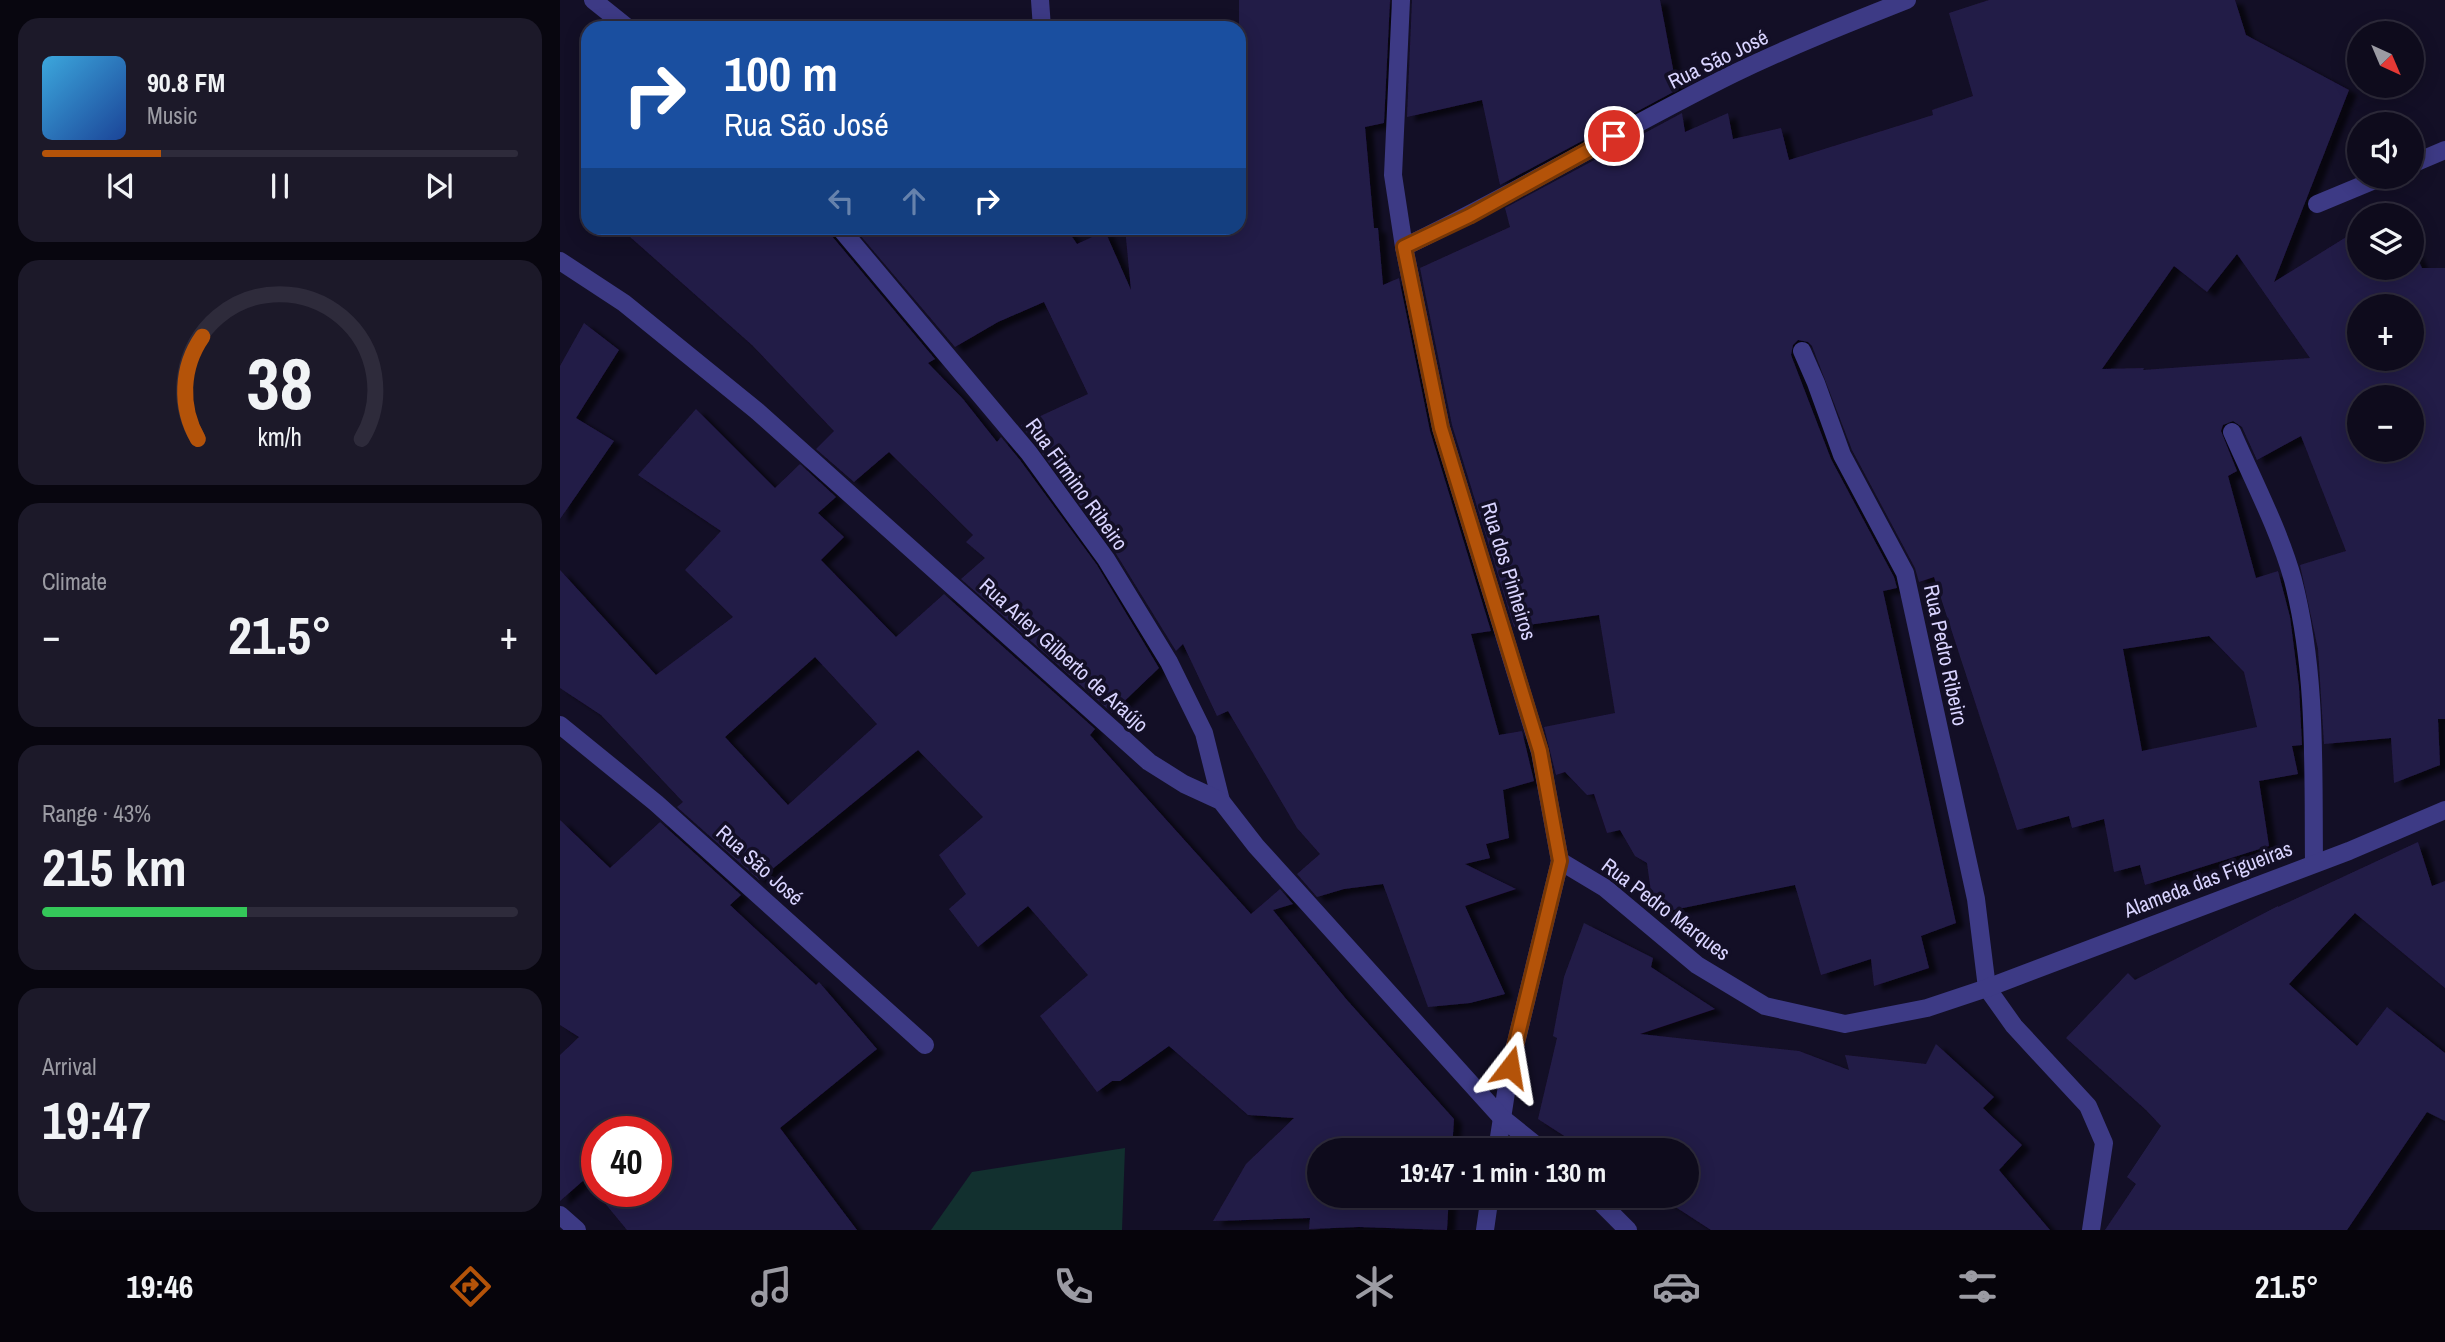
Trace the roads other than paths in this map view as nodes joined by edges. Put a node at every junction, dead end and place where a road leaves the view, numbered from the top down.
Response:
1 (593, 0) edge
2 (1040, 0) edge
3 (1401, 0) edge
4 (1907, 0) edge
5 (619, 21) edge
6 (1042, 21) edge
7 (2445, 150) edge
8 (2424, 159) edge
9 (2353, 189) edge
10 (2317, 204) dead end
11 (846, 235) edge
12 (1404, 247) junction
13 (560, 261) edge
14 (1802, 351) dead end
15 (2232, 432) dead end
16 (560, 724) edge
17 (1221, 801) junction
18 (2445, 810) edge
19 (1560, 861) junction
20 (2314, 863) junction
21 (1987, 988) junction
22 (925, 1045) dead end
23 (1501, 1116) junction
24 (1498, 1138) edge
25 (1528, 1138) edge
26 (1488, 1208) edge
27 (1606, 1208) edge
28 (560, 1215) edge
29 (578, 1230) edge
30 (1485, 1230) edge
31 (1628, 1230) edge
32 (2091, 1230) edge

1 - 5 street
2 - 6 street
3 - 12 street, Rua dos Pinheiros
4 - 12 street, Rua São José
7 - 8 street
9 - 10 street
11 - 17 street, Rua Firmino Ribeiro
12 - 19 street, Rua dos Pinheiros
13 - 17 street, Rua Arley Gilberto de Araújo
14 - 21 street, Rua Pedro Ribeiro
15 - 20 street
16 - 22 street, Rua São José
17 - 23 street, Rua Arley Gilberto de Araújo
18 - 20 street, Alameda das Figueiras
19 - 21 street, Rua Pedro Marques
19 - 23 street, Rua dos Pinheiros
20 - 21 street, Alameda das Figueiras
21 - 32 street
23 - 24 street, Rua dos Pinheiros
23 - 25 street, Rua Arley Gilberto de Araújo
26 - 30 street
27 - 31 street
28 - 29 street

